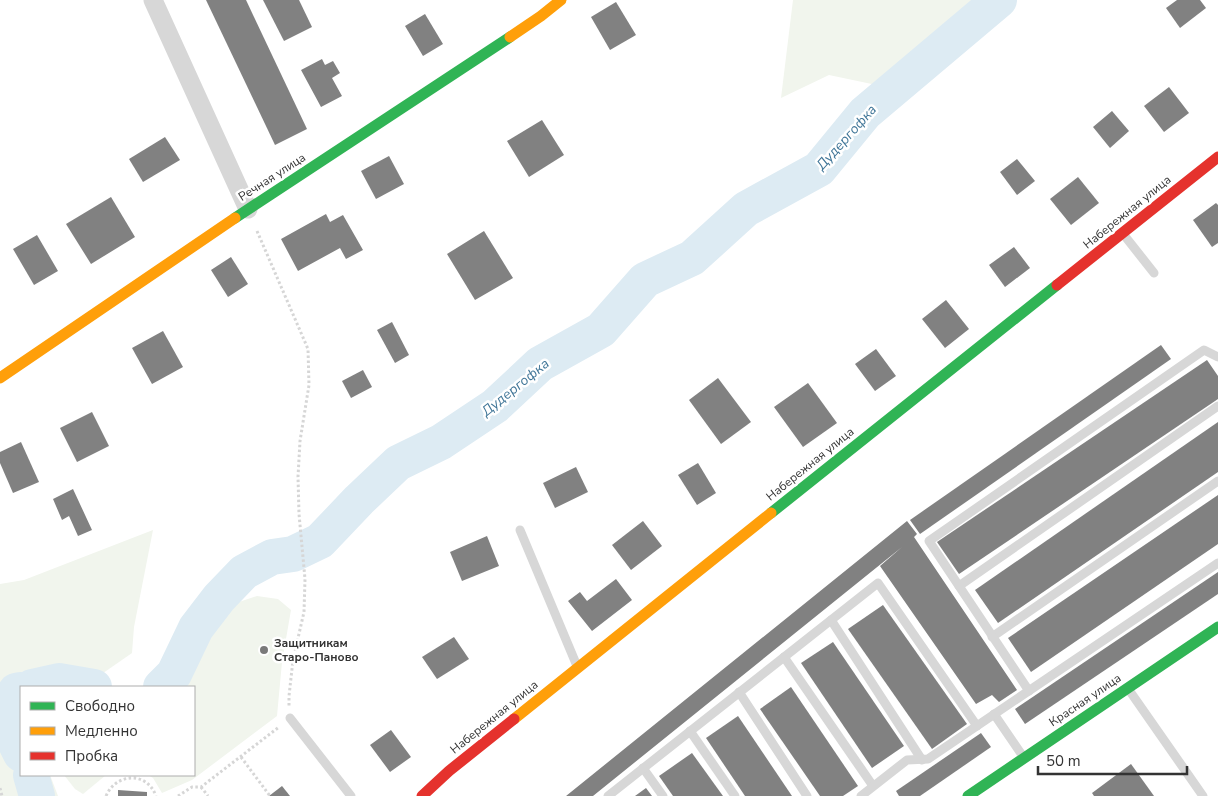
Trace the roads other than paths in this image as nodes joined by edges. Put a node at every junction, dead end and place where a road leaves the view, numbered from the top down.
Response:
1 (154, 0) edge
2 (561, 0) edge
3 (1218, 156) edge
4 (248, 209) junction
5 (1122, 233) junction
6 (1154, 273) dead end
7 (1218, 357) edge
8 (0, 378) edge
9 (1218, 406) edge
10 (1218, 481) edge
11 (520, 530) dead end
12 (1218, 563) edge
13 (958, 586) junction
14 (831, 620) junction
15 (1218, 627) edge
16 (992, 637) junction
17 (784, 657) junction
18 (578, 667) junction
19 (1128, 688) junction
20 (1029, 691) junction
21 (740, 692) junction
22 (994, 714) junction
23 (290, 718) road end
24 (977, 726) junction
25 (690, 731) junction
26 (1024, 757) junction
27 (922, 760) junction
28 (643, 768) junction
29 (873, 786) junction
30 (351, 796) edge
31 (422, 796) edge
32 (608, 796) edge
33 (664, 796) edge
34 (735, 796) edge
35 (806, 796) edge
36 (861, 796) edge
37 (968, 796) edge
38 (1203, 796) edge

1 - 4 street
2 - 4 street, Речная улица
3 - 5 street, Набережная улица
4 - 8 street, Речная улица
5 - 6 lane
5 - 18 street, Набережная улица
7 - 13 lane
9 - 13 lane
10 - 16 lane
11 - 18 lane
12 - 20 lane
13 - 16 lane
14 - 17 lane
14 - 24 lane
14 - 27 lane
15 - 19 street, Красная улица
16 - 20 lane
17 - 21 lane
17 - 29 lane
18 - 31 street, Набережная улица
19 - 26 street, Красная улица
19 - 38 lane
20 - 22 lane
21 - 25 lane
21 - 35 lane
22 - 24 lane
22 - 26 lane
23 - 30 lane
24 - 27 lane
25 - 28 lane
25 - 34 lane
26 - 37 street, Красная улица
27 - 29 lane
28 - 32 lane
28 - 33 lane
29 - 36 lane

